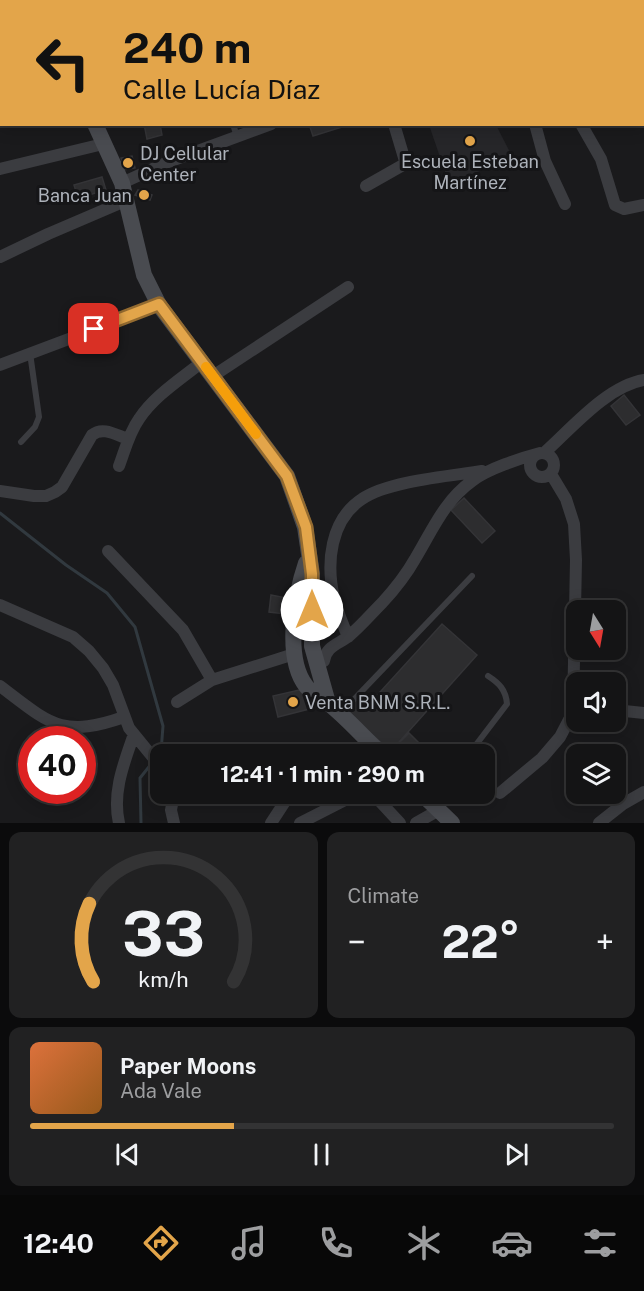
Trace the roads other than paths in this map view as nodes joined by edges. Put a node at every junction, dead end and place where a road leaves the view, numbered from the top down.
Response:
1 (95, 126) edge
2 (234, 126) edge
3 (395, 126) edge
4 (536, 126) edge
5 (582, 126) edge
6 (255, 127) edge
7 (237, 137) junction
8 (103, 144) junction
9 (0, 169) edge
10 (122, 183) junction
11 (366, 186) dead end
12 (125, 201) junction
13 (565, 204) dead end
14 (644, 205) edge
15 (0, 257) edge
16 (348, 287) dead end
17 (159, 304) junction
18 (29, 353) junction
19 (202, 362) junction
20 (0, 365) edge
21 (213, 376) junction
22 (644, 380) edge
23 (128, 439) junction
24 (21, 442) dead end
25 (542, 453) junction
26 (119, 466) dead end
27 (504, 466) junction
28 (490, 470) junction
29 (551, 474) junction
30 (536, 475) junction
31 (0, 491) edge
32 (108, 551) dead end
33 (309, 554) junction
34 (472, 576) dead end
35 (0, 605) edge
36 (347, 638) junction
37 (296, 661) junction
38 (320, 661) junction
39 (575, 672) edge
40 (488, 676) dead end
41 (212, 680) junction
42 (0, 686) edge
43 (177, 702) dead end
44 (334, 709) junction
45 (626, 711) edge
46 (644, 713) edge
47 (124, 717) junction
48 (566, 727) edge
49 (134, 734) junction
50 (372, 744) edge
51 (477, 744) edge
52 (150, 753) edge
53 (644, 792) edge
54 (500, 793) dead end
55 (172, 804) edge
56 (283, 804) edge
57 (337, 804) edge
58 (382, 804) edge
59 (431, 804) edge
60 (437, 804) edge
61 (119, 823) edge
62 (174, 823) edge
63 (271, 823) edge
64 (300, 823) edge
65 (400, 823) edge
66 (416, 823) edge
67 (452, 823) edge
68 (599, 823) edge

1 - 8 street
2 - 7 lane
3 - 11 street
4 - 13 street
5 - 14 street
6 - 7 street
7 - 10 street
8 - 9 street
8 - 10 street
10 - 12 street
12 - 15 street
12 - 17 street
16 - 21 street
17 - 18 street
17 - 19 street
18 - 20 street
18 - 24 lane
19 - 21 street
19 - 23 street
21 - 33 street
22 - 25 street
23 - 26 street
23 - 31 street
25 - 27 street
25 - 29 street
25 - 30 street
27 - 28 street
27 - 30 street
28 - 36 street
28 - 36 street
29 - 30 street
29 - 39 street
32 - 41 street
33 - 37 street
33 - 38 street
34 - 44 lane
35 - 47 street
36 - 38 street
37 - 38 street
37 - 41 street
37 - 44 street
38 - 44 street
40 - 51 lane
41 - 43 street
42 - 47 street
44 - 50 street
45 - 46 street
47 - 49 street
48 - 54 street
49 - 52 street
49 - 61 street
53 - 68 street
55 - 62 street
56 - 63 street
57 - 64 street
58 - 65 street
59 - 66 street
60 - 67 street

